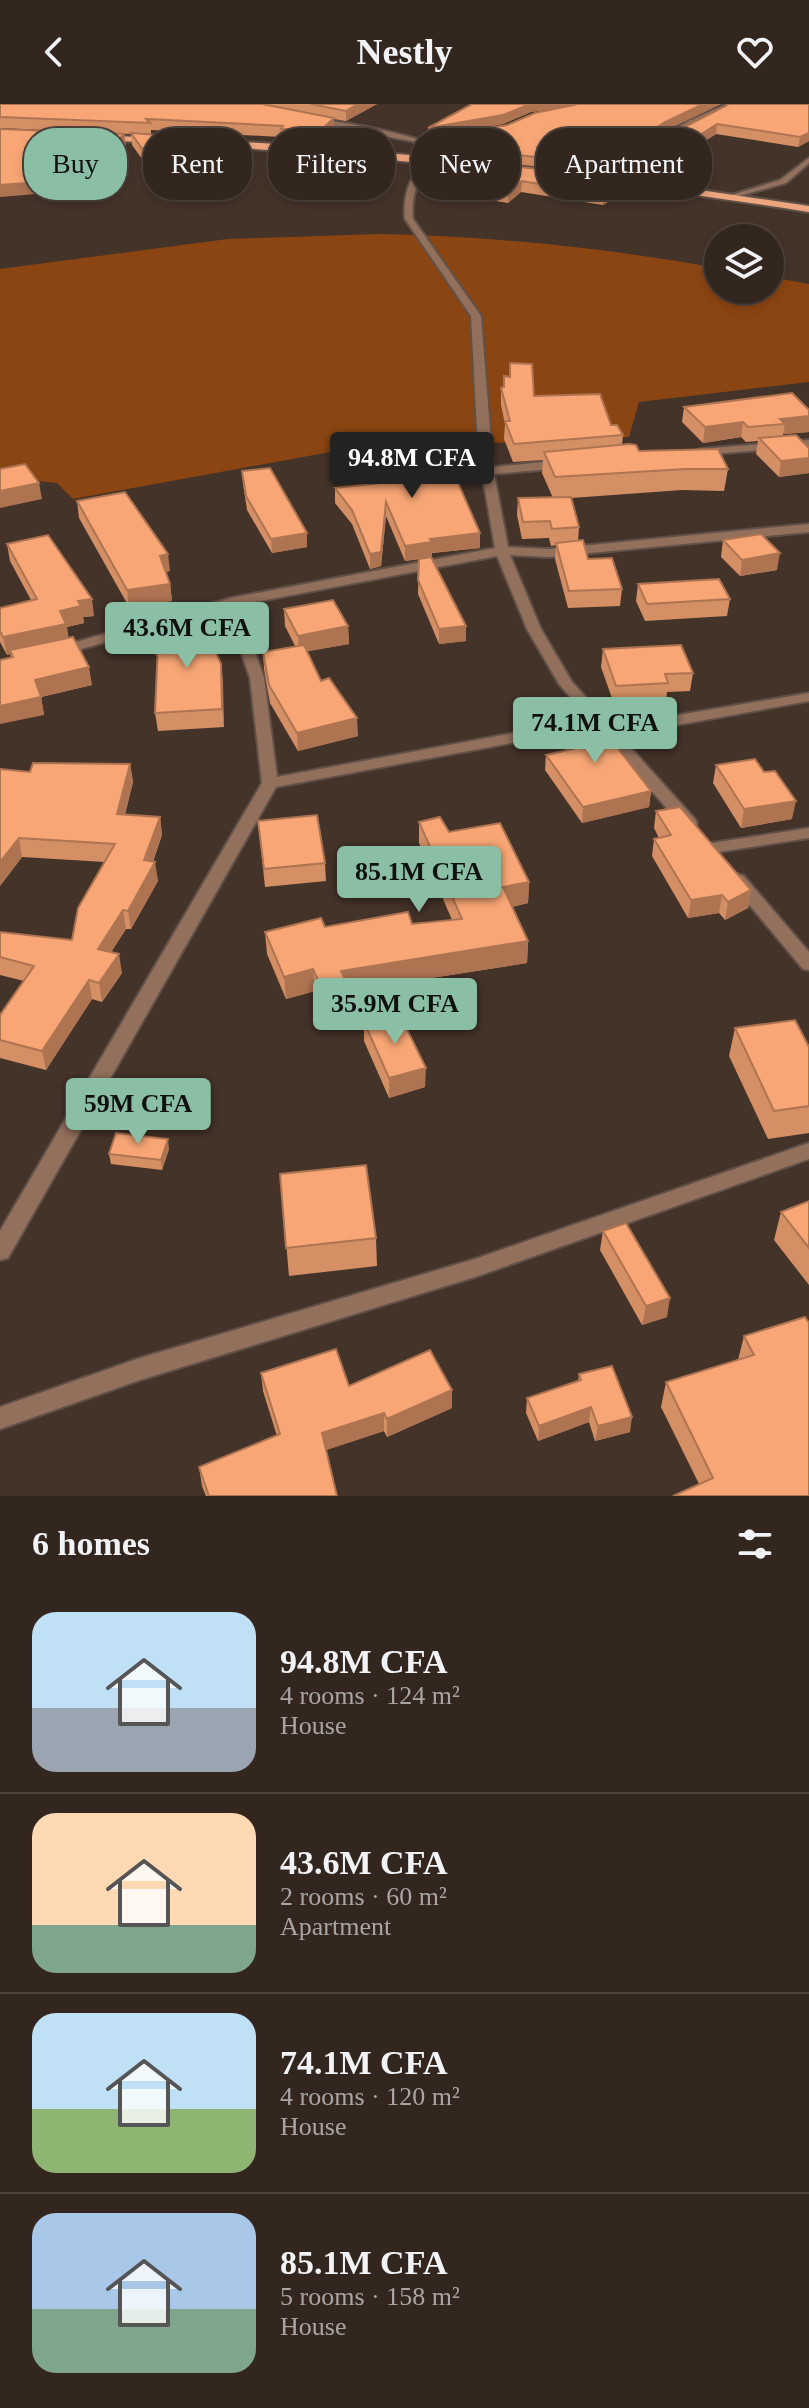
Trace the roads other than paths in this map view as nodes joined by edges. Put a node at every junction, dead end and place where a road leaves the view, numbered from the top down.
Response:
1 (735, 104) edge
2 (311, 120) edge
3 (683, 128) edge
4 (127, 139) edge
5 (411, 139) edge
6 (411, 149) edge
7 (809, 160) edge
8 (411, 187) edge
9 (712, 193) edge
10 (732, 196) junction
11 (809, 209) edge
12 (809, 443) edge
13 (682, 454) edge
14 (577, 463) edge
15 (488, 471) junction
16 (809, 528) edge
17 (502, 551) junction
18 (231, 602) junction
19 (41, 655) edge
20 (809, 697) edge
21 (598, 722) junction
22 (270, 783) junction
23 (809, 833) edge
24 (731, 871) edge
25 (809, 964) edge
26 (809, 1151) edge
27 (0, 1251) edge
28 (0, 1418) edge

1 - 3 street
2 - 5 street
4 - 6 main road
7 - 10 street
8 - 15 street
9 - 10 main road
10 - 11 main road
12 - 13 street
14 - 15 street
15 - 17 street
16 - 17 street
17 - 18 street
17 - 21 street
18 - 19 street
18 - 22 street
20 - 21 street
21 - 22 street
21 - 23 street
22 - 27 street
24 - 25 street
26 - 28 street

